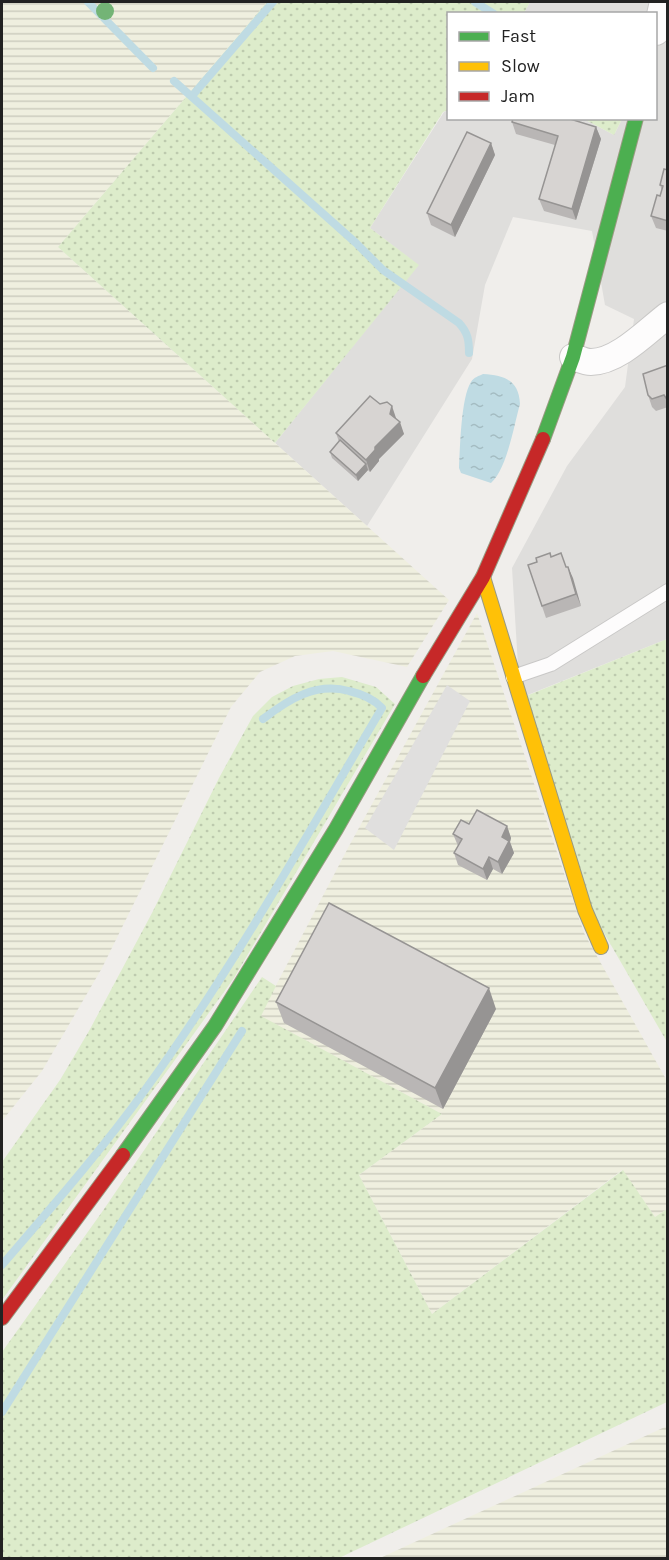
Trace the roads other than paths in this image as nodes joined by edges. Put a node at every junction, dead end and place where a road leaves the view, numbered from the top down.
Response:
1 (663, 2) edge
2 (657, 28) edge
3 (635, 120) edge
4 (668, 315) edge
5 (573, 357) junction
6 (483, 578) junction
7 (668, 591) edge
8 (513, 677) junction
9 (602, 947) dead end
10 (2, 1318) edge

1 - 2 street
3 - 5 street
4 - 5 street
5 - 6 street
6 - 8 street
6 - 10 street
7 - 8 lane
8 - 9 street

